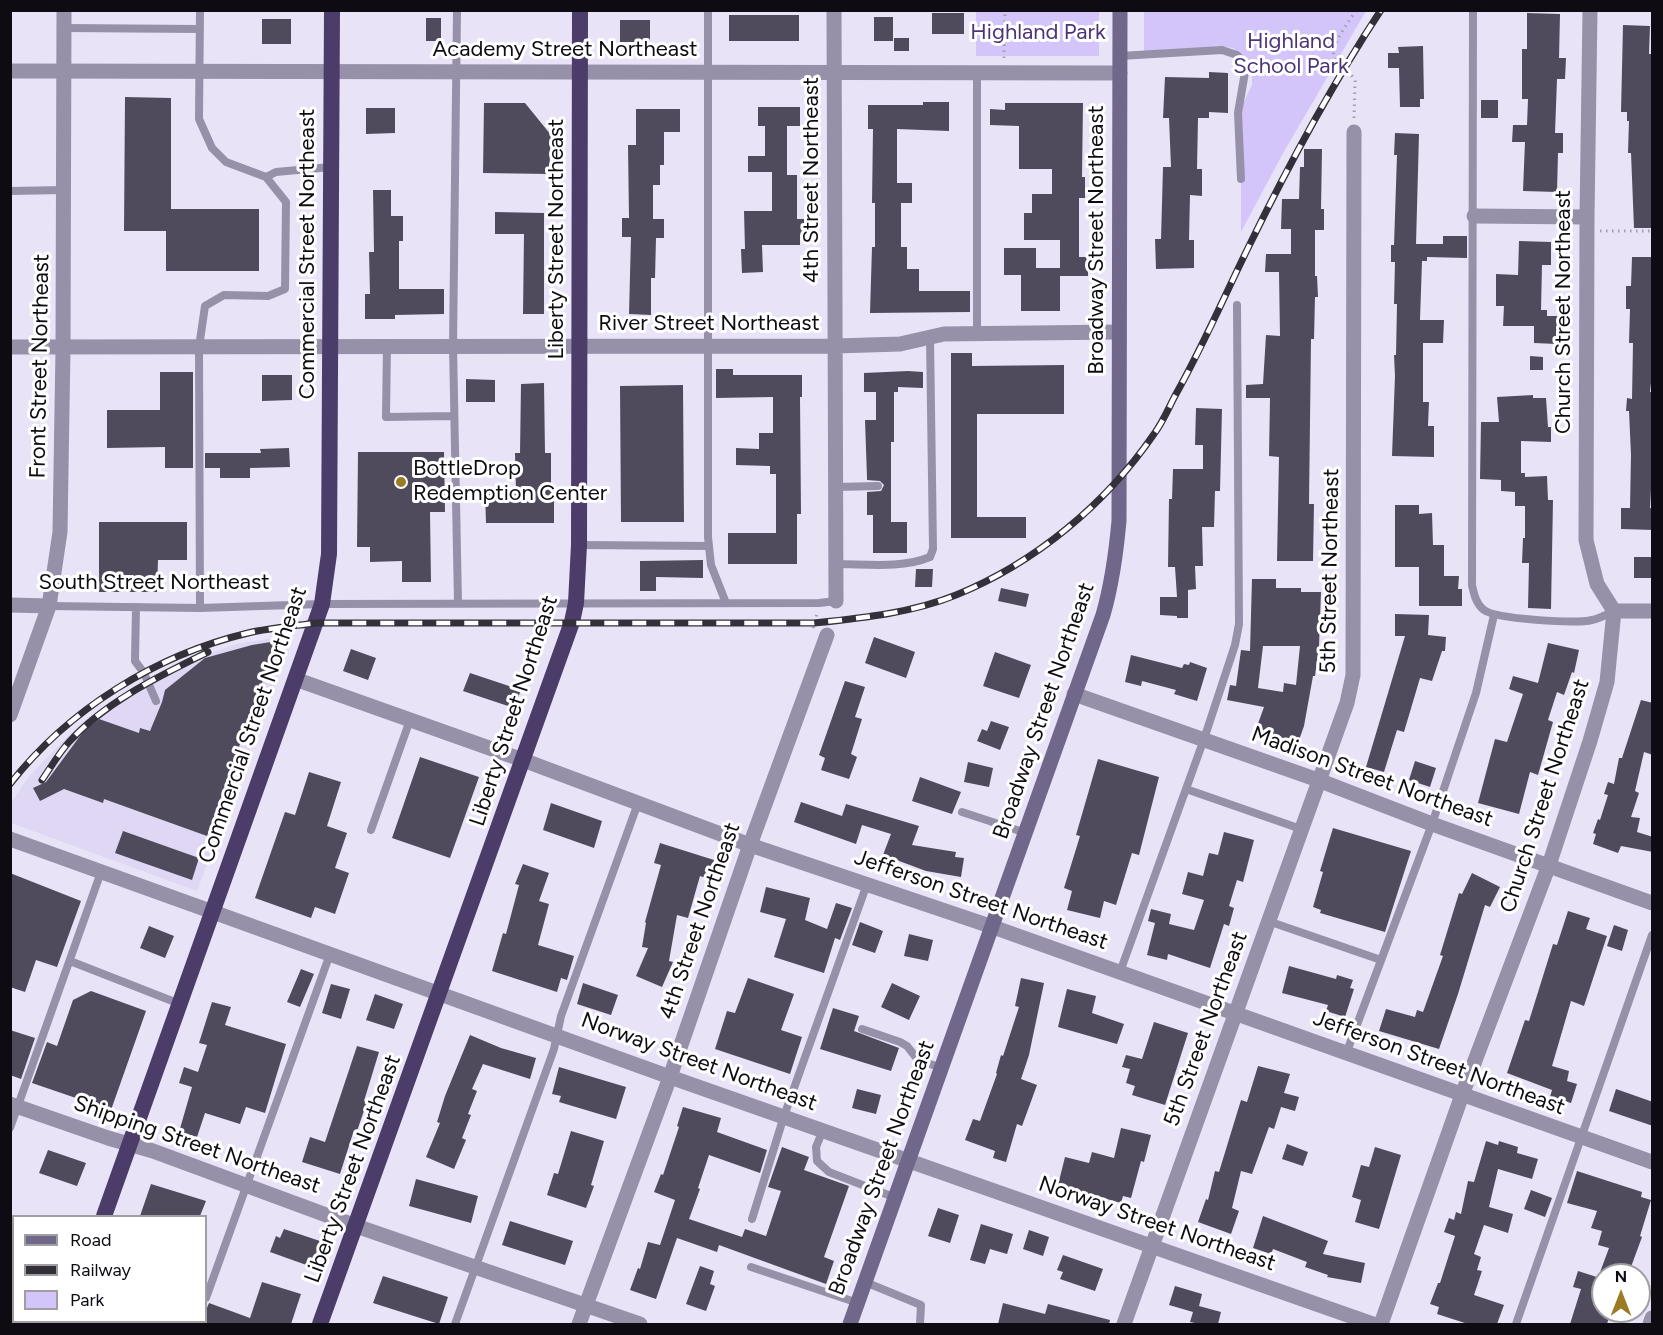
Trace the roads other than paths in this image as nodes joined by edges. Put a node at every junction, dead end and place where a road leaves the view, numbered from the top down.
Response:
1 (64, 10) edge
2 (200, 10) edge
3 (332, 10) edge
4 (457, 10) edge
5 (580, 10) edge
6 (708, 10) edge
7 (834, 10) edge
8 (1120, 10) edge
9 (1473, 10) edge
10 (1590, 10) edge
11 (64, 28) junction
12 (200, 29) junction
13 (1120, 56) junction
14 (10, 71) edge
15 (834, 71) junction
16 (64, 72) junction
17 (199, 72) junction
18 (332, 72) junction
19 (708, 72) junction
20 (977, 72) junction
21 (455, 73) junction
22 (580, 73) junction
23 (1120, 73) junction
24 (1354, 132) road end
25 (331, 167) junction
26 (266, 177) junction
27 (1241, 179) dead end
28 (64, 190) junction
29 (10, 191) edge
30 (1474, 216) junction
31 (1587, 224) junction
32 (1238, 305) dead end
33 (1119, 332) junction
34 (977, 334) junction
35 (930, 337) junction
36 (330, 346) junction
37 (387, 346) junction
38 (453, 346) junction
39 (836, 346) junction
40 (10, 347) edge
41 (199, 347) junction
42 (579, 347) junction
43 (708, 347) junction
44 (63, 348) junction
45 (453, 416) junction
46 (878, 486) dead end
47 (836, 487) junction
48 (579, 545) junction
49 (709, 546) junction
50 (836, 564) junction
51 (836, 601) joint
52 (458, 603) junction
53 (576, 603) junction
54 (726, 603) junction
55 (322, 604) junction
56 (10, 605) edge
57 (49, 606) junction
58 (136, 607) junction
59 (200, 608) junction
60 (1614, 611) junction
61 (1653, 611) edge
62 (1494, 615) junction
63 (827, 635) dead end
64 (295, 680) junction
65 (1074, 694) junction
66 (156, 701) dead end
67 (10, 715) edge
68 (410, 720) junction
69 (1204, 739) junction
70 (523, 760) junction
71 (1318, 780) junction
72 (1186, 789) junction
73 (638, 803) junction
74 (962, 812) dead end
75 (1432, 824) junction
76 (1301, 829) junction
77 (371, 830) dead end
78 (1026, 833) junction
79 (10, 839) edge
80 (750, 845) junction
81 (1549, 865) junction
82 (101, 872) junction
83 (867, 884) junction
84 (1653, 903) edge
85 (213, 912) junction
86 (1268, 921) junction
87 (993, 927) junction
88 (1653, 935) edge
89 (330, 954) junction
90 (1381, 960) junction
91 (70, 961) junction
92 (1120, 972) junction
93 (440, 993) junction
94 (180, 1004) junction
95 (1235, 1014) junction
96 (862, 1029) dead end
97 (556, 1035) junction
98 (1346, 1054) junction
99 (942, 1068) junction
100 (670, 1077) junction
101 (1462, 1095) junction
102 (15, 1105) edge
103 (784, 1116) junction
104 (10, 1128) edge
105 (823, 1130) junction
106 (1582, 1137) junction
107 (130, 1144) junction
108 (909, 1160) junction
109 (1653, 1162) edge
110 (245, 1185) junction
111 (896, 1198) junction
112 (104, 1215) edge
113 (752, 1219) dead end
114 (356, 1226) junction
115 (1152, 1246) junction
116 (475, 1266) junction
117 (752, 1267) dead end
118 (866, 1282) junction
119 (207, 1293) edge
120 (858, 1303) junction
121 (586, 1305) junction
122 (1653, 1318) edge
123 (321, 1324) edge
124 (455, 1324) edge
125 (579, 1324) edge
126 (640, 1324) edge
127 (850, 1324) edge
128 (920, 1324) edge
129 (1124, 1324) edge
130 (1374, 1324) edge
131 (1381, 1324) edge
132 (1516, 1324) edge
133 (1650, 1324) edge

1 - 11 street, Front Street Northeast
2 - 12 lane
3 - 18 highway, Commercial Street Northeast
4 - 21 lane
5 - 22 highway, Liberty Street Northeast
6 - 19 lane
7 - 15 street, 4th Street Northeast
8 - 13 main road, Broadway Street Northeast
9 - 30 lane
10 - 31 street, Church Street Northeast
11 - 12 lane
11 - 16 street, Front Street Northeast
12 - 17 lane
13 - 23 main road, Broadway Street Northeast
13 - 27 lane
14 - 16 street, Academy Street Northeast
15 - 19 street, Academy Street Northeast
15 - 20 street, Academy Street Northeast
15 - 39 street, 4th Street Northeast
16 - 17 street, Academy Street Northeast
16 - 28 street, Front Street Northeast
17 - 18 street, Academy Street Northeast
17 - 26 lane
18 - 21 street, Academy Street Northeast
18 - 25 highway, Commercial Street Northeast
19 - 22 street, Academy Street Northeast
19 - 43 lane
20 - 23 street, Academy Street Northeast
20 - 34 lane
21 - 22 street, Academy Street Northeast
21 - 38 lane
22 - 42 highway, Liberty Street Northeast
23 - 33 main road, Broadway Street Northeast
24 - 71 street, 5th Street Northeast
25 - 26 lane
25 - 36 highway, Commercial Street Northeast
26 - 41 lane
28 - 29 lane
28 - 44 street, Front Street Northeast
30 - 31 street
30 - 62 lane
31 - 60 street, Church Street Northeast
32 - 69 lane
33 - 34 street, River Street Northeast
33 - 65 main road, Broadway Street Northeast
34 - 35 street, River Street Northeast
35 - 39 street, River Street Northeast
35 - 50 lane
36 - 37 street, River Street Northeast
36 - 41 street, River Street Northeast
36 - 55 highway, Commercial Street Northeast
37 - 38 street, River Street Northeast
37 - 45 lane
38 - 42 street, River Street Northeast
38 - 45 lane
39 - 43 street, River Street Northeast
39 - 47 street, 4th Street Northeast
40 - 44 street, River Street Northeast
41 - 44 street, River Street Northeast
41 - 59 lane
42 - 43 street, River Street Northeast
42 - 48 highway, Liberty Street Northeast
43 - 49 lane
44 - 57 street, Front Street Northeast
45 - 52 lane
46 - 47 lane
47 - 50 street, 4th Street Northeast
48 - 49 lane
48 - 53 highway, Liberty Street Northeast
49 - 54 lane
50 - 51 street, 4th Street Northeast
51 - 54 lane, South Street Northeast
52 - 53 lane, South Street Northeast
52 - 55 lane, South Street Northeast
53 - 54 lane, South Street Northeast
53 - 70 highway, Liberty Street Northeast
55 - 59 lane, South Street Northeast
55 - 64 highway, Commercial Street Northeast
56 - 57 street, South Street Northeast
57 - 58 lane, South Street Northeast
57 - 67 street, Front Street Northeast
58 - 59 lane, South Street Northeast
58 - 66 lane
60 - 61 street
60 - 62 lane
60 - 81 street, Church Street Northeast
62 - 75 lane
63 - 80 street, 4th Street Northeast
64 - 68 street, Jefferson Street Northeast
64 - 85 highway, Commercial Street Northeast
65 - 69 street, Madison Street Northeast
65 - 78 main road, Broadway Street Northeast
68 - 70 street, Jefferson Street Northeast
68 - 77 lane
69 - 71 street, Madison Street Northeast
69 - 72 lane
70 - 73 street, Jefferson Street Northeast
70 - 93 highway, Liberty Street Northeast
71 - 75 street, Madison Street Northeast
71 - 76 street, 5th Street Northeast
72 - 76 lane
72 - 92 lane
73 - 80 street, Jefferson Street Northeast
73 - 97 lane
74 - 78 lane
75 - 81 street, Madison Street Northeast
75 - 90 lane
76 - 86 street, 5th Street Northeast
78 - 87 main road, Broadway Street Northeast
79 - 82 street, Norway Street Northeast
80 - 83 street, Jefferson Street Northeast
80 - 100 street, 4th Street Northeast
81 - 84 street, Madison Street Northeast
81 - 101 street, Church Street Northeast
82 - 85 street, Norway Street Northeast
82 - 91 lane
83 - 87 street, Jefferson Street Northeast
83 - 103 lane
85 - 89 street, Norway Street Northeast
85 - 94 highway, Commercial Street Northeast
86 - 90 lane
86 - 95 street, 5th Street Northeast
87 - 92 street, Jefferson Street Northeast
87 - 99 main road, Broadway Street Northeast
88 - 106 lane
89 - 93 street, Norway Street Northeast
89 - 110 lane
90 - 98 lane
91 - 94 lane
91 - 102 lane
92 - 95 street, Jefferson Street Northeast
93 - 97 street, Norway Street Northeast
93 - 114 highway, Liberty Street Northeast
94 - 107 highway, Commercial Street Northeast
95 - 98 street, Jefferson Street Northeast
95 - 115 street, 5th Street Northeast
96 - 99 lane
97 - 100 street, Norway Street Northeast
97 - 116 lane
98 - 101 street, Jefferson Street Northeast
99 - 108 main road, Broadway Street Northeast
100 - 103 street, Norway Street Northeast
100 - 121 street, 4th Street Northeast
101 - 106 street, Jefferson Street Northeast
101 - 131 street, Church Street Northeast
102 - 104 lane
102 - 107 street, Shipping Street Northeast
103 - 105 street, Norway Street Northeast
103 - 113 lane
105 - 108 street, Norway Street Northeast
105 - 111 lane
106 - 109 street, Jefferson Street Northeast
106 - 132 lane
107 - 110 street, Shipping Street Northeast
107 - 112 highway, Commercial Street Northeast
108 - 111 main road, Broadway Street Northeast
108 - 115 street, Norway Street Northeast
110 - 114 street, Shipping Street Northeast
110 - 119 lane
111 - 118 main road, Broadway Street Northeast
114 - 116 street, Shipping Street Northeast
114 - 123 highway, Liberty Street Northeast
115 - 129 street, 5th Street Northeast
115 - 130 street, Norway Street Northeast
116 - 121 street, Shipping Street Northeast
116 - 124 lane
117 - 120 lane
118 - 120 main road, Broadway Street Northeast
118 - 128 lane
120 - 127 main road, Broadway Street Northeast
121 - 125 street, 4th Street Northeast
121 - 126 street, Shipping Street Northeast
122 - 133 street

